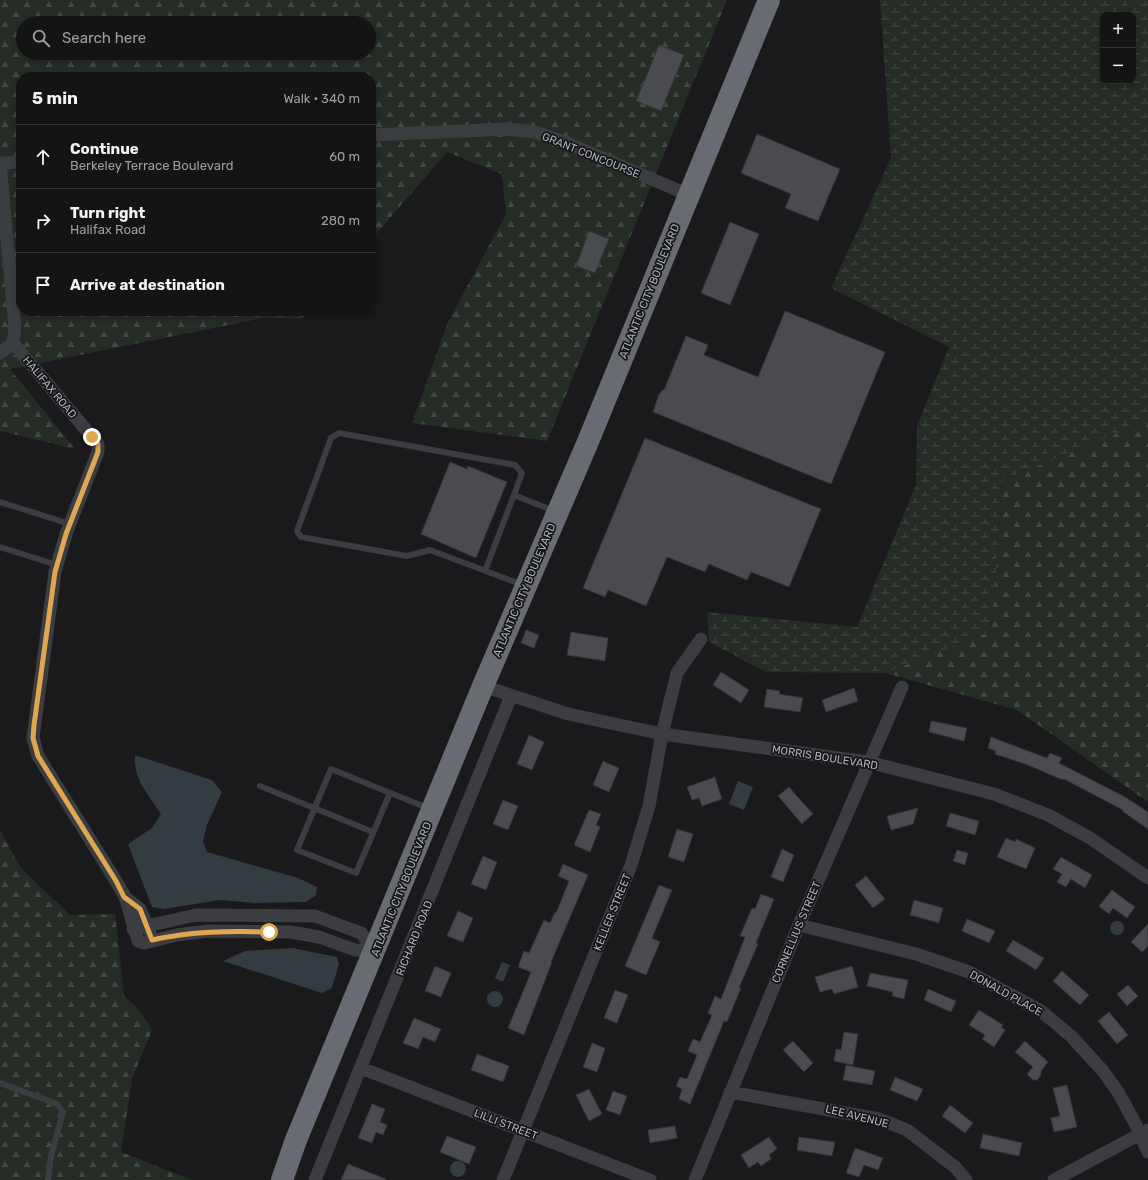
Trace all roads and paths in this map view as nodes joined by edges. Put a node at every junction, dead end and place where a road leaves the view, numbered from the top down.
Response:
1 (768, 0) edge
2 (376, 135) edge
3 (16, 162) edge
4 (689, 195) junction
5 (13, 343) junction
6 (0, 353) edge
7 (514, 495) junction
8 (0, 502) edge
9 (558, 512) junction
10 (70, 524) junction
11 (0, 547) edge
12 (57, 565) junction
13 (485, 571) junction
14 (526, 586) junction
15 (701, 639) dead end
16 (483, 686) junction
17 (902, 686) dead end
18 (511, 696) junction
19 (662, 734) junction
20 (868, 762) junction
21 (260, 786) dead end
22 (390, 793) junction
23 (314, 809) junction
24 (433, 810) junction
25 (373, 832) junction
26 (1148, 878) edge
27 (124, 897) junction
28 (147, 925) junction
29 (799, 925) junction
30 (134, 928) junction
31 (152, 940) junction
32 (375, 951) junction
33 (361, 1068) junction
34 (0, 1083) edge
35 (730, 1092) junction
36 (523, 1131) junction
37 (1144, 1132) edge
38 (1148, 1152) edge
39 (48, 1180) edge
40 (282, 1180) edge
41 (315, 1180) edge
42 (503, 1180) edge
43 (650, 1180) edge
44 (695, 1180) edge
45 (966, 1180) edge
46 (1054, 1180) edge

1 - 4 highway, ATLANTIC CITY BOULEVARD
2 - 4 street, GRANT CONCOURSE
3 - 5 street
4 - 9 highway, ATLANTIC CITY BOULEVARD
5 - 6 street
5 - 10 street, HALIFAX ROAD
7 - 9 lane
7 - 13 lane
7 - 13 lane
8 - 10 lane
9 - 14 highway, ATLANTIC CITY BOULEVARD
10 - 12 street, HALIFAX ROAD
11 - 12 lane
12 - 27 street, HALIFAX ROAD
13 - 14 lane
14 - 16 highway, ATLANTIC CITY BOULEVARD
15 - 19 street, KELLER STREET
16 - 18 street, MORRIS BOULEVARD
16 - 24 highway, ATLANTIC CITY BOULEVARD
17 - 20 street, CORNELLIUS STREET
18 - 19 street, MORRIS BOULEVARD
18 - 33 street, RICHARD ROAD
19 - 20 street, MORRIS BOULEVARD
19 - 36 street, KELLER STREET
20 - 26 street, MORRIS BOULEVARD
20 - 29 street, CORNELLIUS STREET
21 - 23 lane
22 - 23 lane
22 - 24 lane
22 - 25 lane
23 - 25 lane
23 - 25 lane
24 - 32 highway, ATLANTIC CITY BOULEVARD
27 - 28 street, HALIFAX ROAD
27 - 30 street, HALIFAX ROAD
28 - 30 street
28 - 31 street, HALIFAX ROAD
28 - 32 street
29 - 35 street, CORNELLIUS STREET
29 - 37 street, DONALD PLACE
30 - 31 street, HALIFAX ROAD
31 - 32 street
32 - 40 highway, ATLANTIC CITY BOULEVARD
33 - 36 street, LILLI STREET
33 - 41 street, RICHARD ROAD
34 - 39 lane
35 - 44 street, CORNELLIUS STREET
35 - 45 street, LEE AVENUE
36 - 42 street, KELLER STREET
36 - 43 street, LILLI STREET
37 - 38 street, DONALD PLACE
37 - 46 street

